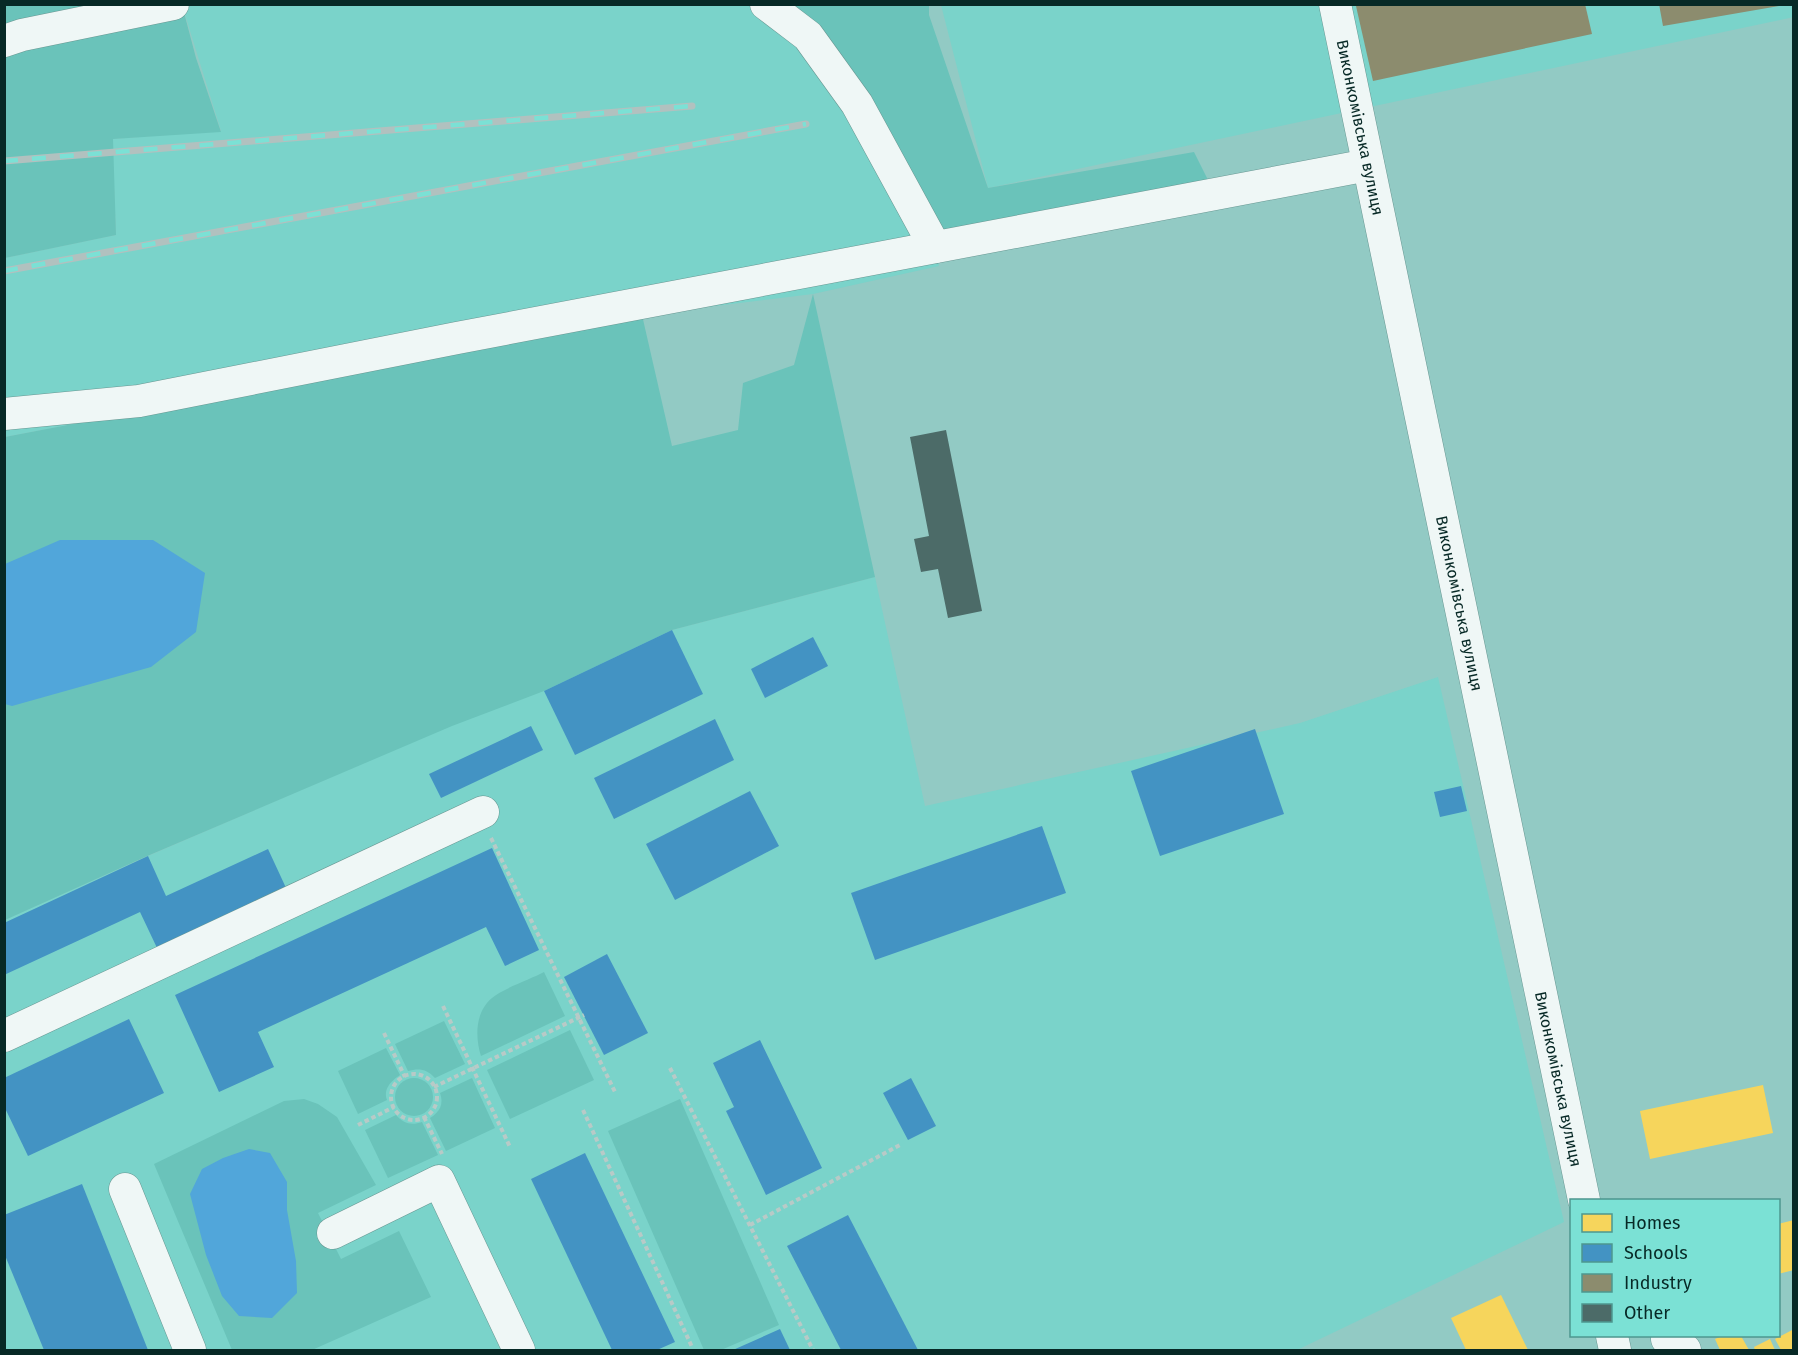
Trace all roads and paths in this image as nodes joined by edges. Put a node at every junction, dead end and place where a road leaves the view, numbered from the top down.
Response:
1 (173, 4) edge
2 (766, 4) edge
3 (1335, 4) edge
4 (4, 41) edge
5 (1368, 165) junction
6 (935, 247) junction
7 (4, 414) edge
8 (481, 813) joint
9 (443, 1006) dead end
10 (581, 1016) junction
11 (384, 1033) dead end
12 (4, 1036) edge
13 (670, 1068) dead end
14 (473, 1069) junction
15 (405, 1077) junction
16 (434, 1087) junction
17 (616, 1094) dead end
18 (394, 1107) junction
19 (583, 1110) dead end
20 (424, 1117) junction
21 (358, 1125) dead end
22 (900, 1145) dead end
23 (510, 1147) dead end
24 (443, 1156) dead end
25 (125, 1189) dead end
26 (1584, 1199) edge
27 (750, 1225) junction
28 (333, 1233) dead end
29 (692, 1347) dead end
30 (190, 1350) edge
31 (519, 1350) edge
32 (813, 1350) edge

1 - 4 street
2 - 6 street
3 - 5 street, Виконкомівська вулиця
5 - 6 street
5 - 26 street, Виконкомівська вулиця
6 - 7 street
8 - 10 path
8 - 12 street
9 - 14 path
10 - 14 path
10 - 17 path
11 - 15 path
13 - 27 path
14 - 16 path
14 - 23 path
15 - 16 path
15 - 18 path
16 - 20 path
18 - 20 path
18 - 21 path
19 - 29 path
20 - 24 path
22 - 27 path
25 - 30 street
27 - 32 path
28 - 31 street

